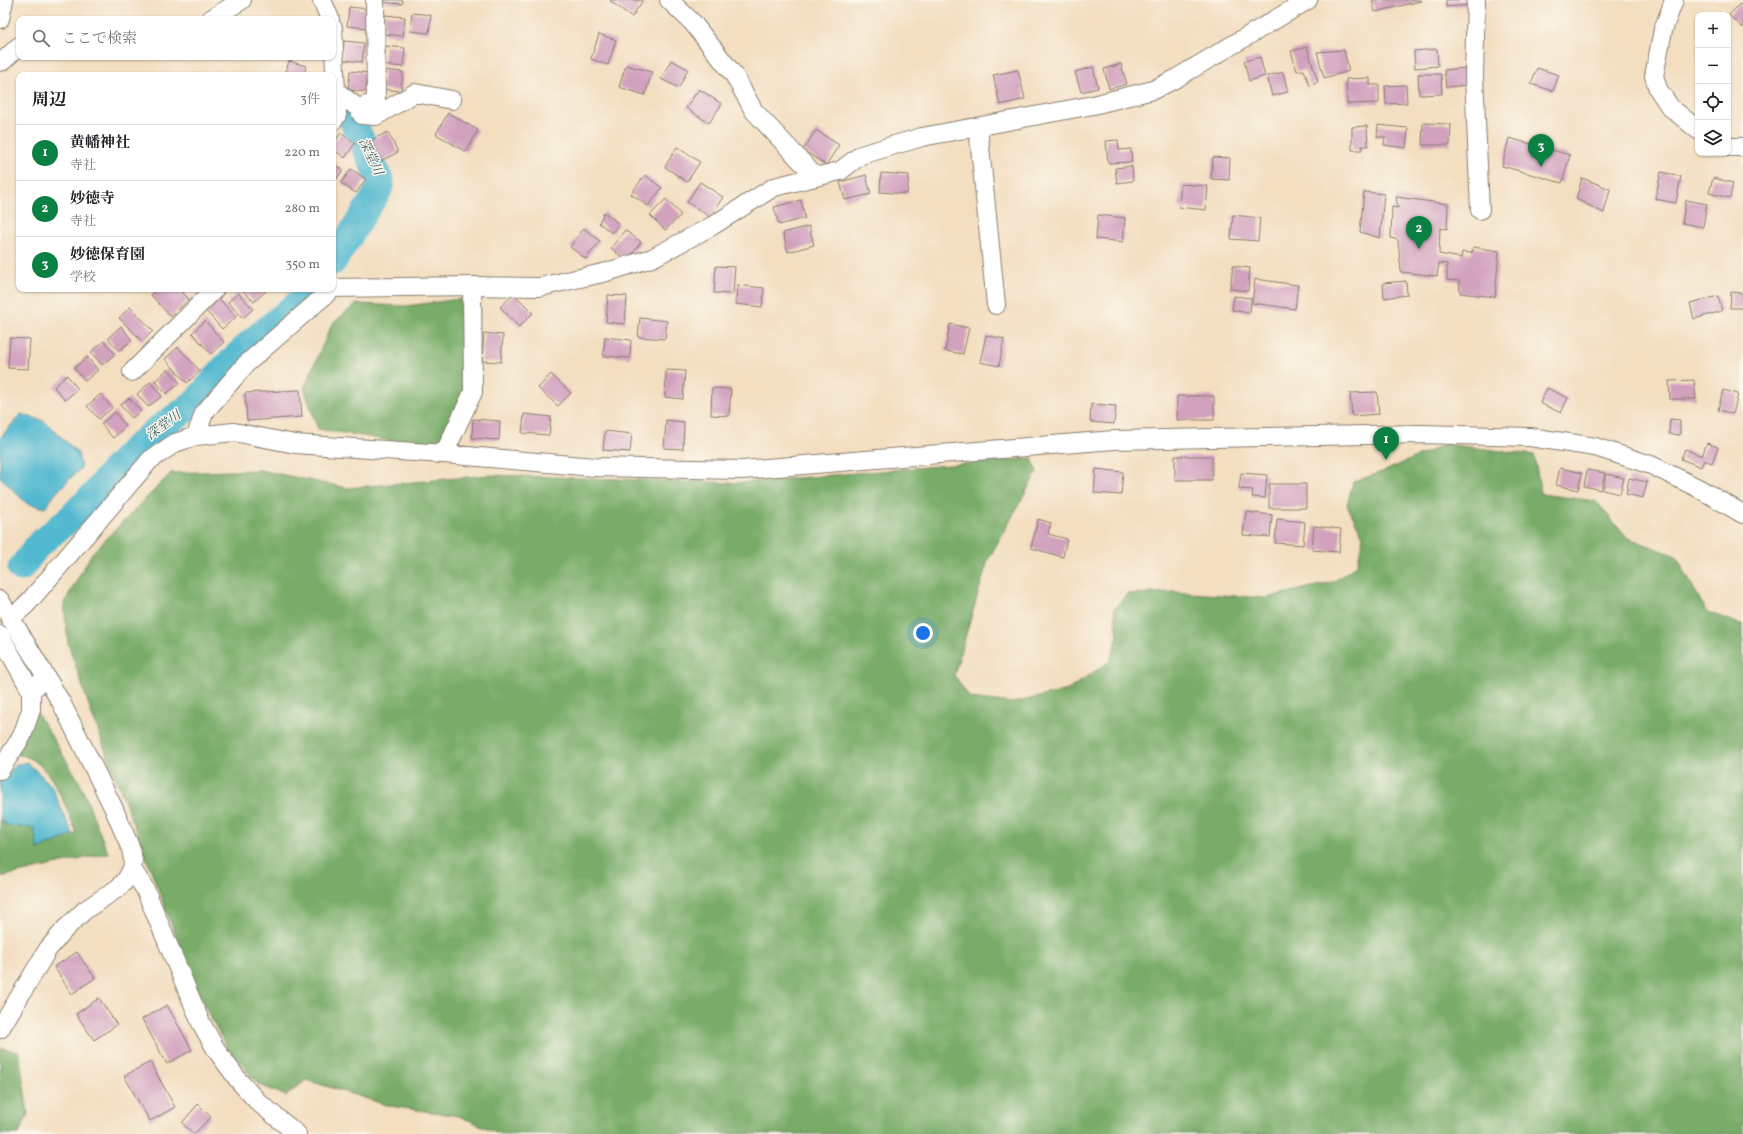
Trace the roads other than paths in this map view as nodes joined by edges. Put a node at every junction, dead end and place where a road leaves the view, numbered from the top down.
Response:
1 (4, 0) edge
2 (242, 0) edge
3 (322, 0) edge
4 (375, 0) edge
5 (668, 0) edge
6 (1308, 0) edge
7 (1476, 0) edge
8 (1674, 0) edge
9 (216, 16) edge
10 (329, 16) edge
11 (0, 19) edge
12 (16, 49) edge
13 (335, 60) edge
14 (0, 62) edge
15 (335, 72) edge
16 (336, 91) joint
17 (452, 100) dead end
18 (358, 108) junction
19 (336, 116) edge
20 (978, 126) junction
21 (1695, 128) edge
22 (1731, 147) edge
23 (1743, 147) edge
24 (816, 177) junction
25 (1480, 210) dead end
26 (472, 286) junction
27 (336, 288) edge
28 (212, 292) edge
29 (328, 292) edge
30 (996, 305) dead end
31 (132, 372) dead end
32 (196, 436) junction
33 (444, 454) junction
34 (1743, 514) edge
35 (0, 600) edge
36 (10, 619) junction
37 (0, 635) edge
38 (46, 677) junction
39 (31, 691) junction
40 (0, 770) edge
41 (132, 869) junction
42 (0, 1029) edge
43 (297, 1134) edge

1 - 11 street
2 - 9 street
3 - 10 street
4 - 18 street
5 - 24 street
6 - 20 street
7 - 25 street
8 - 21 street
12 - 14 street
13 - 15 street
16 - 18 street
16 - 19 street
17 - 18 street
20 - 24 street
20 - 30 street
22 - 23 street
24 - 26 street
26 - 27 street
26 - 33 street
28 - 31 street
29 - 32 street
32 - 33 street
32 - 36 street
33 - 34 street
35 - 36 street
36 - 38 street
37 - 39 street
38 - 39 street
38 - 41 street
39 - 40 street
41 - 42 street
41 - 43 street

